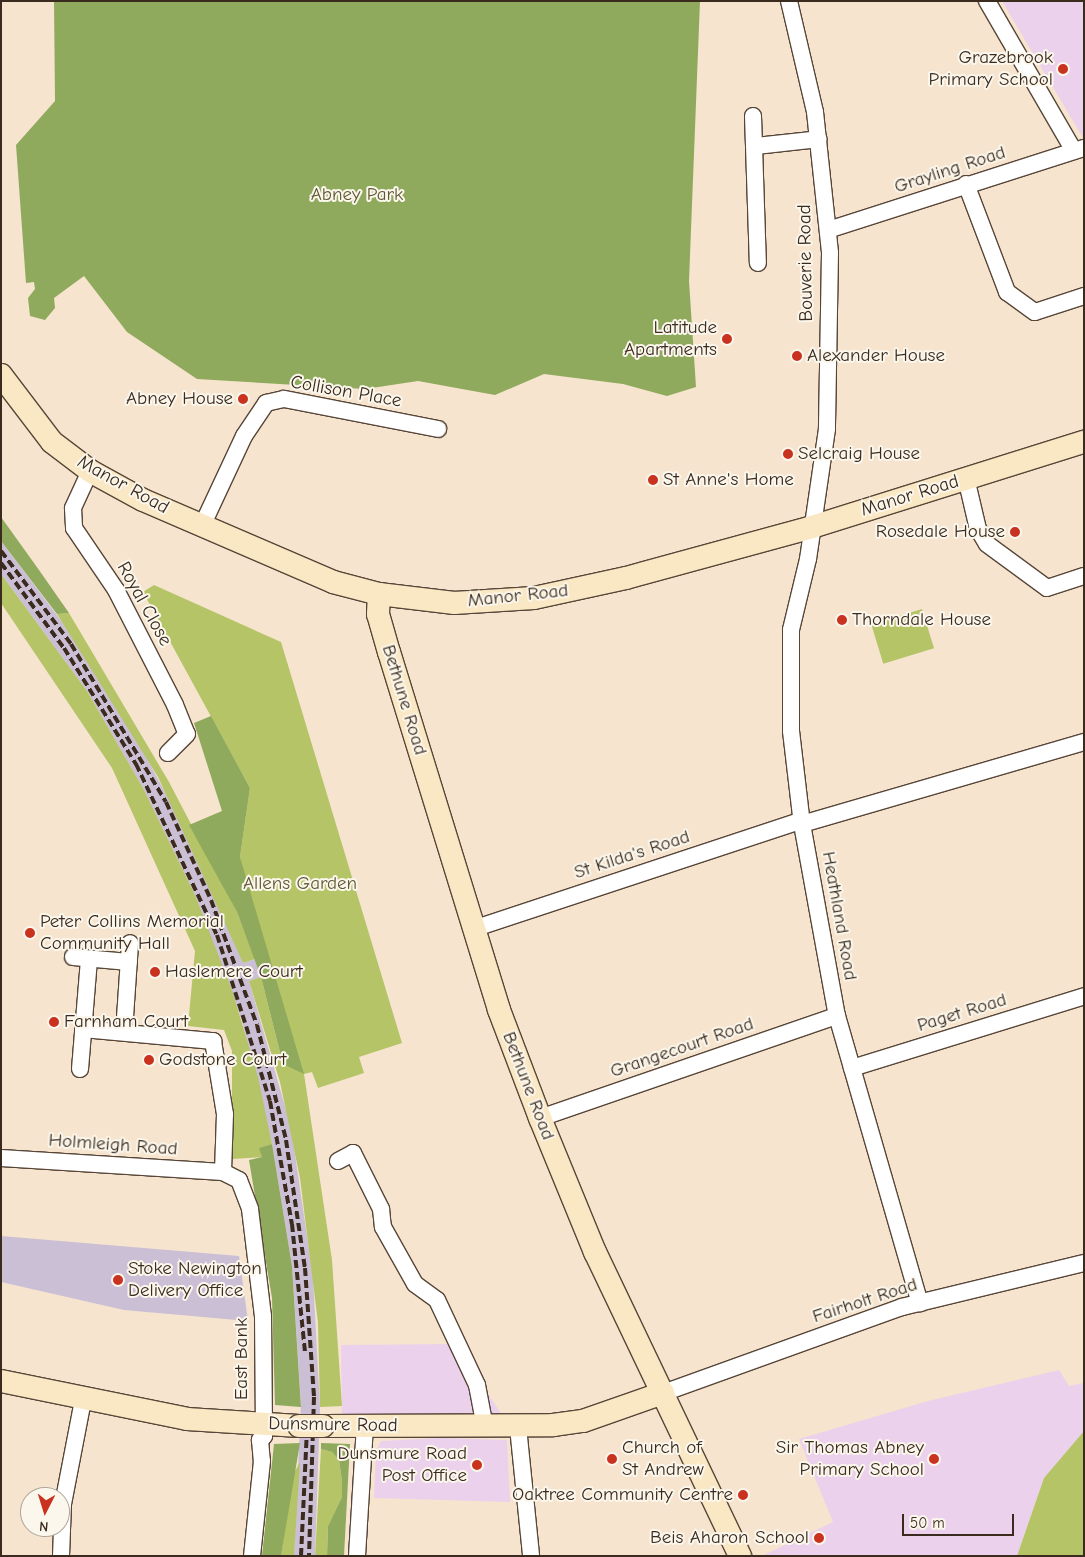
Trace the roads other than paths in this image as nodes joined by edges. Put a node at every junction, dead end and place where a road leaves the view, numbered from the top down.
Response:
1 (789, 1) edge
2 (987, 1) edge
3 (753, 116) dead end
4 (819, 139) junction
5 (756, 146) junction
6 (1079, 150) edge
7 (966, 184) junction
8 (828, 230) junction
9 (758, 263) dead end
10 (1084, 296) edge
11 (1, 375) edge
12 (438, 429) dead end
13 (1084, 442) edge
14 (90, 471) junction
15 (966, 478) junction
16 (202, 526) junction
17 (812, 526) junction
18 (1084, 576) edge
19 (379, 594) junction
20 (1084, 742) edge
21 (168, 753) dead end
22 (802, 822) junction
23 (476, 928) junction
24 (130, 943) dead end
25 (129, 962) junction
26 (1084, 996) edge
27 (837, 1016) junction
28 (83, 1029) junction
29 (124, 1032) junction
30 (852, 1068) junction
31 (80, 1069) dead end
32 (540, 1118) junction
33 (1, 1158) edge
34 (338, 1161) dead end
35 (223, 1172) junction
36 (1084, 1263) edge
37 (920, 1303) junction
38 (1, 1381) edge
39 (663, 1393) junction
40 (83, 1400) junction
41 (365, 1426) junction
42 (518, 1427) junction
43 (485, 1428) junction
44 (264, 1430) junction
45 (61, 1556) edge
46 (252, 1556) edge
47 (357, 1556) edge
48 (531, 1556) edge
49 (740, 1556) edge

1 - 4 street, Bouverie Road
2 - 6 street
3 - 5 street
4 - 5 street
4 - 8 street, Bouverie Road
5 - 9 street
6 - 7 street, Grayling Road
7 - 8 street, Grayling Road
7 - 10 street
8 - 17 street, Bouverie Road
11 - 14 street, Manor Road
12 - 16 street, Collison Place
13 - 15 street, Manor Road
14 - 16 street, Manor Road
14 - 21 street, Royal Close
15 - 17 street, Manor Road
15 - 18 street
16 - 19 street, Manor Road
17 - 19 street, Manor Road
17 - 22 street, Heathland Road
19 - 23 street, Bethune Road
20 - 22 street, St Kilda's Road
22 - 23 street, St Kilda's Road
22 - 27 street, Heathland Road
23 - 32 street, Bethune Road
24 - 25 street
25 - 28 street
25 - 29 street
26 - 30 street, Paget Road
27 - 30 street, Heathland Road
27 - 32 street, Grangecourt Road
28 - 29 street
28 - 31 street
29 - 35 street
30 - 37 street, Heathland Road
32 - 39 street, Bethune Road
33 - 35 street, Holmleigh Road
34 - 43 street
35 - 44 street, East Bank
36 - 37 street, Fairholt Road
37 - 39 street, Fairholt Road
38 - 40 street, Dunsmure Road
39 - 42 street, Dunsmure Road
39 - 49 street, Bethune Road
40 - 44 street, Dunsmure Road
40 - 45 street
41 - 43 street, Dunsmure Road
41 - 44 street, Dunsmure Road, bridge
41 - 47 street
42 - 43 street, Dunsmure Road
42 - 48 street
44 - 46 street, East Bank

